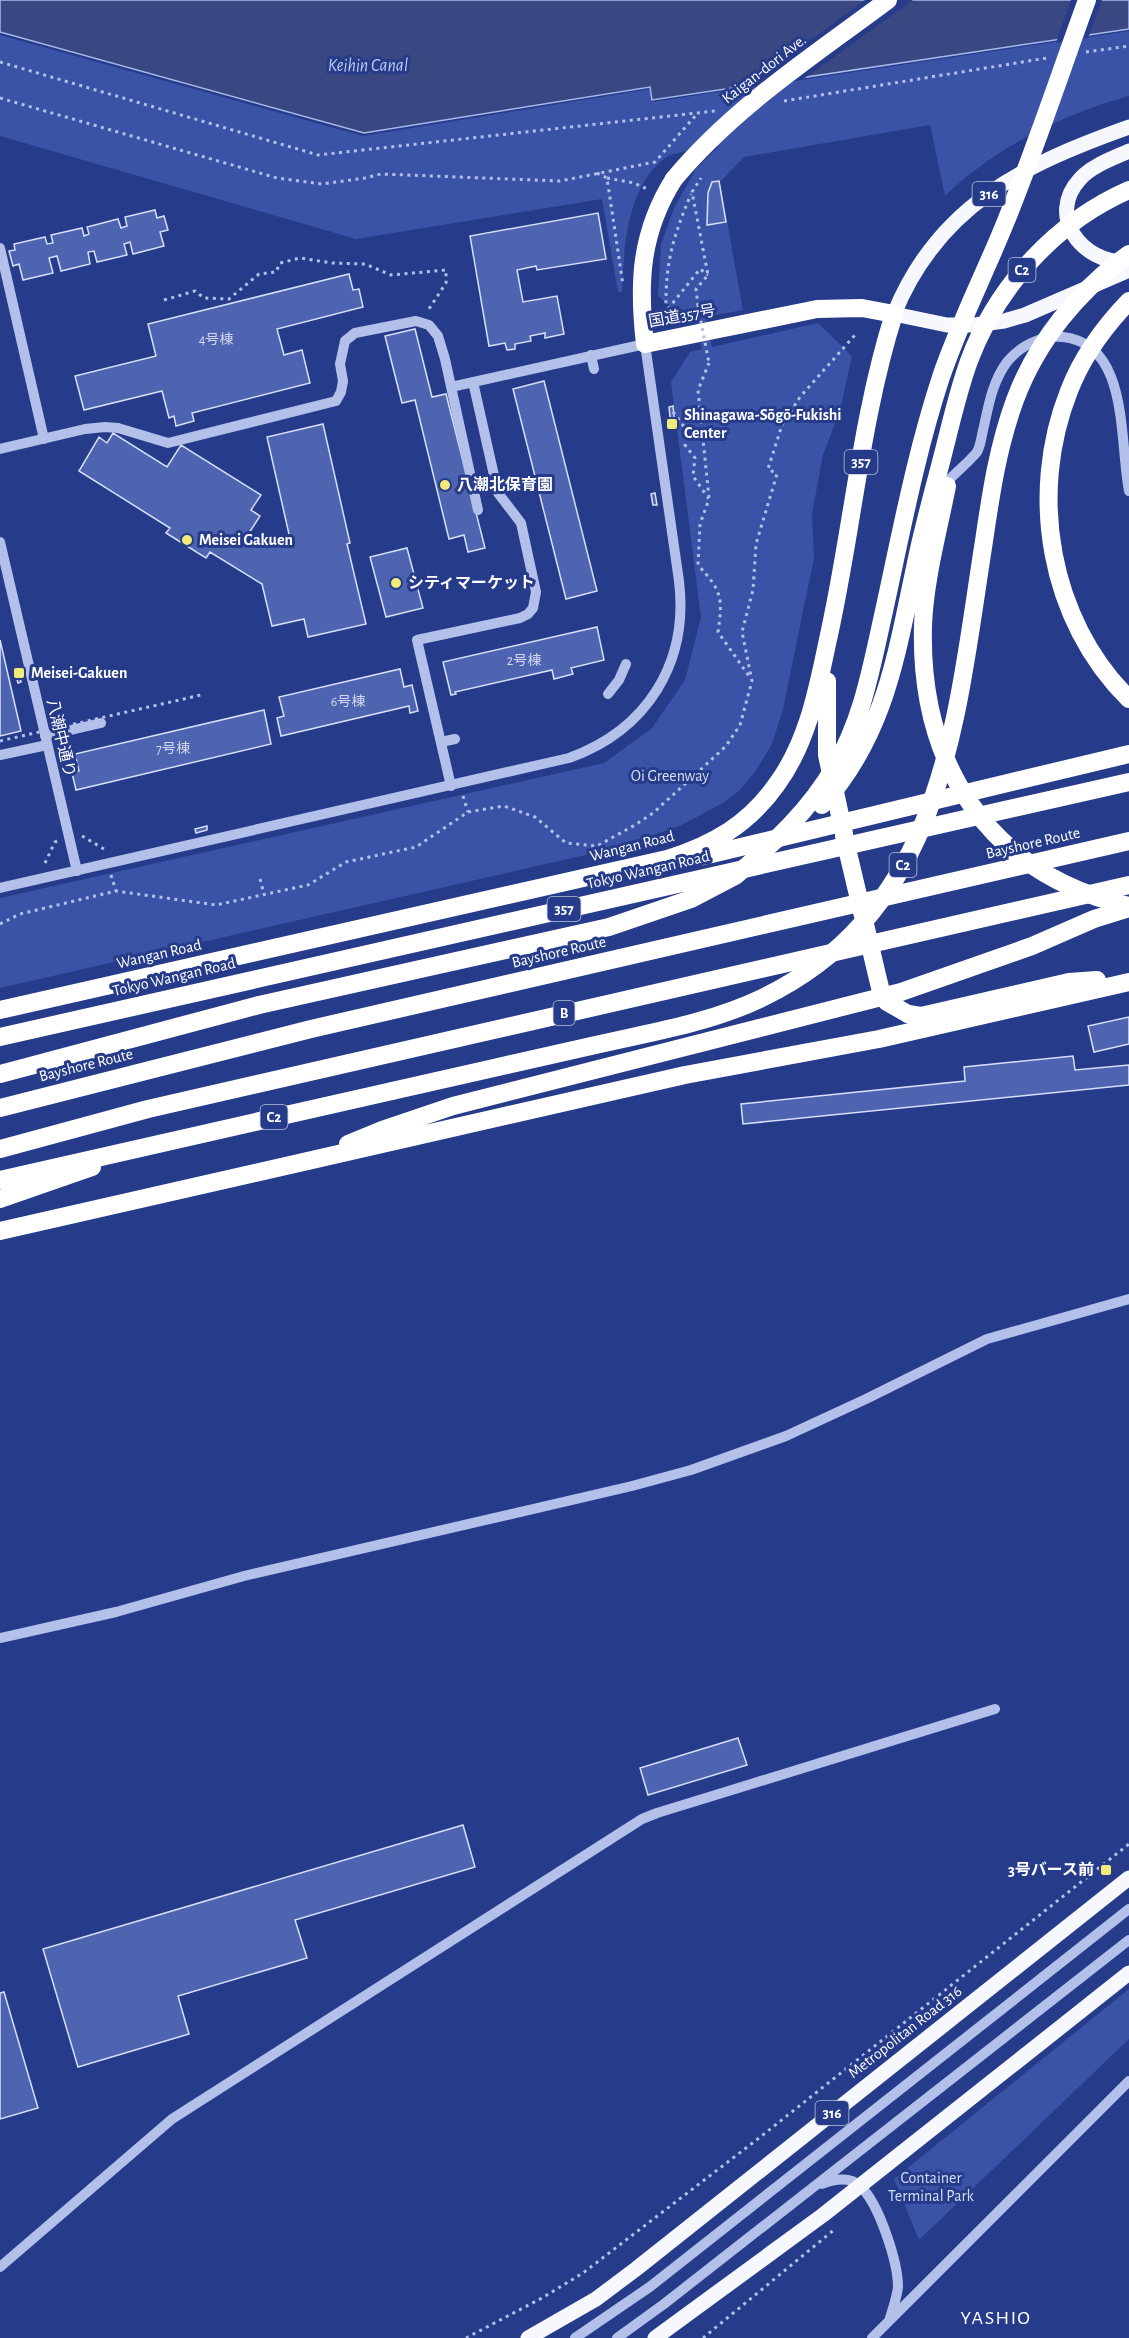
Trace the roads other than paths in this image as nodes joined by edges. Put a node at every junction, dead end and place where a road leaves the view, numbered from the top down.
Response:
1 (888, 0) edge
2 (1087, 0) edge
3 (1129, 127) edge
4 (1129, 151) edge
5 (674, 179) joint
6 (1129, 190) edge
7 (0, 248) edge
8 (1129, 254) edge
9 (1129, 262) edge
10 (1129, 270) edge
11 (1129, 301) edge
12 (894, 314) junction
13 (645, 344) junction
14 (591, 355) junction
15 (594, 369) dead end
16 (473, 382) junction
17 (451, 387) junction
18 (960, 389) junction
19 (44, 438) junction
20 (0, 449) edge
21 (948, 481) junction
22 (1129, 491) edge
23 (478, 510) dead end
24 (0, 542) edge
25 (835, 610) junction
26 (626, 664) dead end
27 (608, 694) dead end
28 (1129, 699) edge
29 (101, 723) dead end
30 (455, 739) dead end
31 (46, 740) junction
32 (441, 742) junction
33 (1129, 754) edge
34 (0, 755) edge
35 (1129, 782) edge
36 (452, 786) junction
37 (843, 830) junction
38 (1129, 842) edge
39 (667, 859) junction
40 (76, 871) junction
41 (735, 876) junction
42 (1129, 885) edge
43 (0, 888) edge
44 (1129, 907) edge
45 (1129, 980) edge
46 (0, 1010) edge
47 (0, 1036) edge
48 (0, 1074) edge
49 (0, 1108) edge
50 (156, 1143) junction
51 (0, 1149) edge
52 (307, 1161) junction
53 (0, 1180) edge
54 (0, 1199) edge
55 (0, 1231) edge
56 (1129, 1299) edge
57 (0, 1638) edge
58 (995, 1709) dead end
59 (1129, 1878) edge
60 (1129, 1909) edge
61 (1129, 1940) edge
62 (1129, 1973) edge
63 (1129, 2081) edge
64 (861, 2185) junction
65 (806, 2193) junction
66 (0, 2267) edge
67 (890, 2320) junction
68 (528, 2338) edge
69 (575, 2338) edge
70 (616, 2338) edge
71 (655, 2338) edge
72 (872, 2338) edge

1 - 5 highway, Kaigan-dori Ave., bridge
2 - 41 highway, bridge
3 - 12 main road, 316
4 - 9 main road
5 - 13 highway, 国道357号
6 - 18 highway, C2, bridge
7 - 19 street
8 - 50 highway, C2, bridge
10 - 12 main road
11 - 28 highway, bridge
12 - 13 highway, 国道357号
12 - 25 highway, Wangan Road / 357
13 - 14 street
13 - 36 street
14 - 15 street
14 - 16 street
16 - 17 street
16 - 32 street
17 - 19 street
17 - 23 street
18 - 21 highway, C2, bridge
18 - 41 highway, C2, bridge
19 - 20 street
21 - 22 street, bridge
21 - 44 highway, C2, bridge
24 - 31 street, 八潮中通り
25 - 37 highway
25 - 39 highway, Wangan Road / 357
26 - 27 street
29 - 31 street
30 - 32 street
31 - 34 street
31 - 40 street, 八潮中通り
32 - 36 street
33 - 37 highway, 357
35 - 47 highway, Tokyo Wangan Road / 357
36 - 40 street
37 - 39 highway, 357
37 - 45 highway, bridge
38 - 49 highway, Bayshore Route
39 - 46 highway, Wangan Road / 357
40 - 43 street
41 - 48 highway
42 - 51 highway, B
44 - 52 highway
45 - 52 highway
50 - 53 highway, C2
50 - 54 highway
52 - 55 highway
56 - 57 street
58 - 66 street
59 - 68 main road, Metropolitan Road 316 / 316
60 - 69 street
61 - 65 street
62 - 64 main road
63 - 67 street
64 - 65 street
64 - 67 street
64 - 71 main road
65 - 70 street
67 - 72 street

